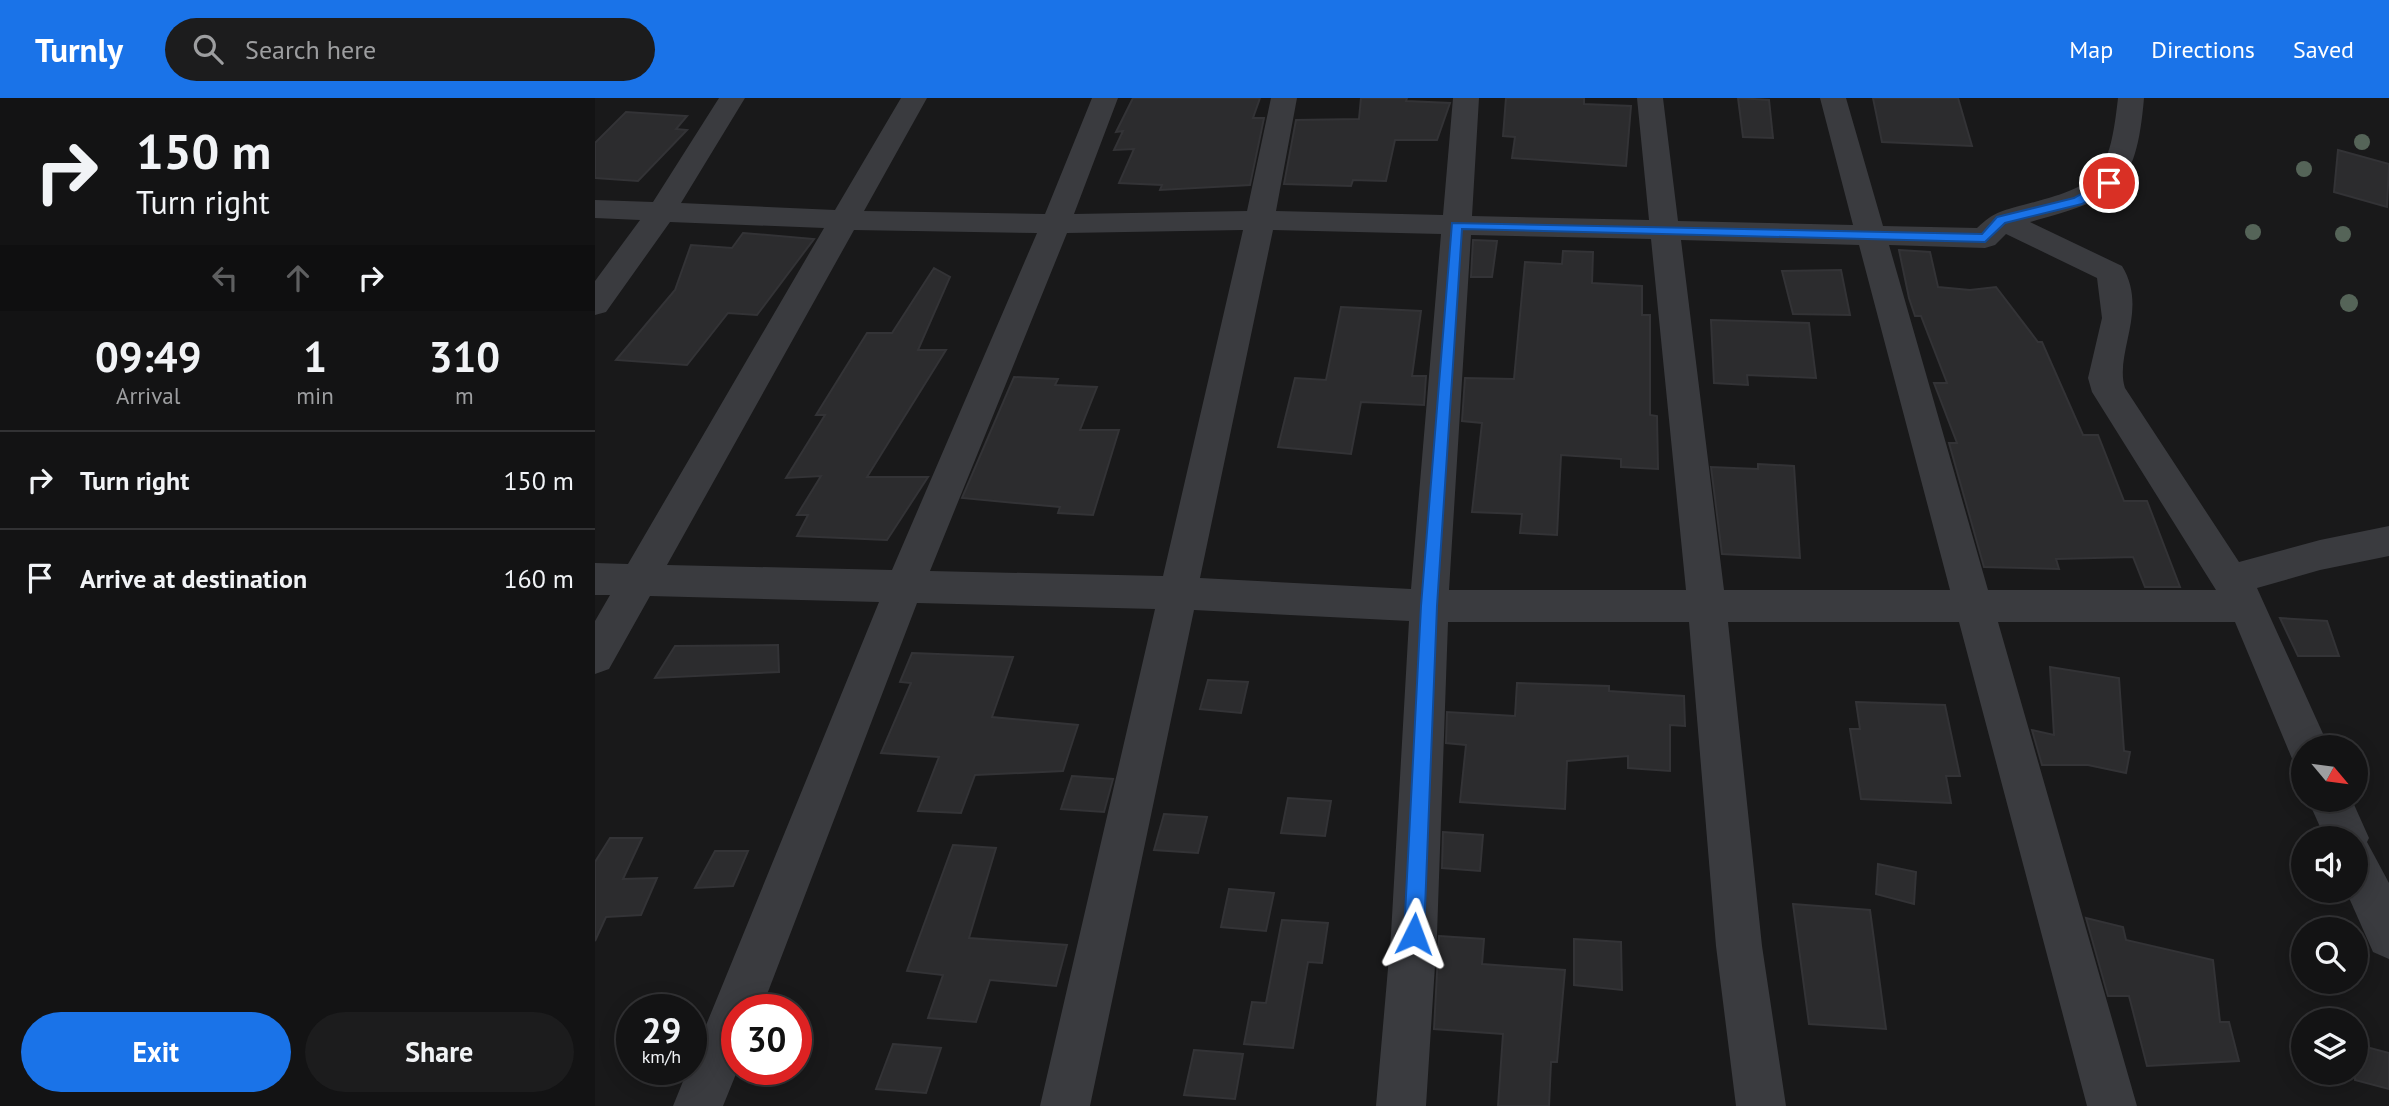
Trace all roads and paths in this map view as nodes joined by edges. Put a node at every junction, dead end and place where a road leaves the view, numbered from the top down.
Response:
1 (732, 98) edge
2 (914, 98) edge
3 (1105, 98) edge
4 (1284, 98) edge
5 (1466, 98) edge
6 (1650, 98) edge
7 (1833, 98) edge
8 (2131, 98) edge
9 (595, 209) edge
10 (661, 213) junction
11 (846, 220) junction
12 (1260, 220) junction
13 (2001, 220) junction
14 (1056, 224) junction
15 (1456, 225) junction
16 (1663, 230) junction
17 (1873, 235) junction
18 (595, 304) edge
19 (2389, 541) edge
20 (595, 579) edge
21 (640, 579) junction
22 (904, 587) junction
23 (1178, 593) junction
24 (2239, 593) junction
25 (1429, 606) junction
26 (1973, 606) junction
27 (1707, 607) junction
28 (595, 657) edge
29 (2303, 735) edge
30 (2368, 888) edge
31 (2389, 936) edge
32 (743, 994) edge
33 (721, 1049) edge
34 (698, 1106) edge
35 (1065, 1106) edge
36 (1401, 1106) edge
37 (1761, 1106) edge
38 (2112, 1106) edge

1 - 10 street
2 - 11 street
3 - 14 street
4 - 12 street
5 - 15 street
6 - 16 street
7 - 17 street
8 - 13 street
9 - 10 street
10 - 11 street
10 - 18 street
11 - 14 street
11 - 21 street
12 - 14 street
12 - 15 street
12 - 23 street
13 - 17 street
13 - 24 street
14 - 22 street
15 - 16 street
15 - 25 street
16 - 17 street
16 - 27 street
17 - 26 street
19 - 24 street
20 - 21 street
21 - 22 street
21 - 28 street
22 - 23 street
22 - 32 street
23 - 25 street
23 - 35 street
24 - 26 street
24 - 29 street
25 - 27 street
25 - 36 street
26 - 27 street
26 - 38 street
27 - 37 street
30 - 31 street
33 - 34 street

